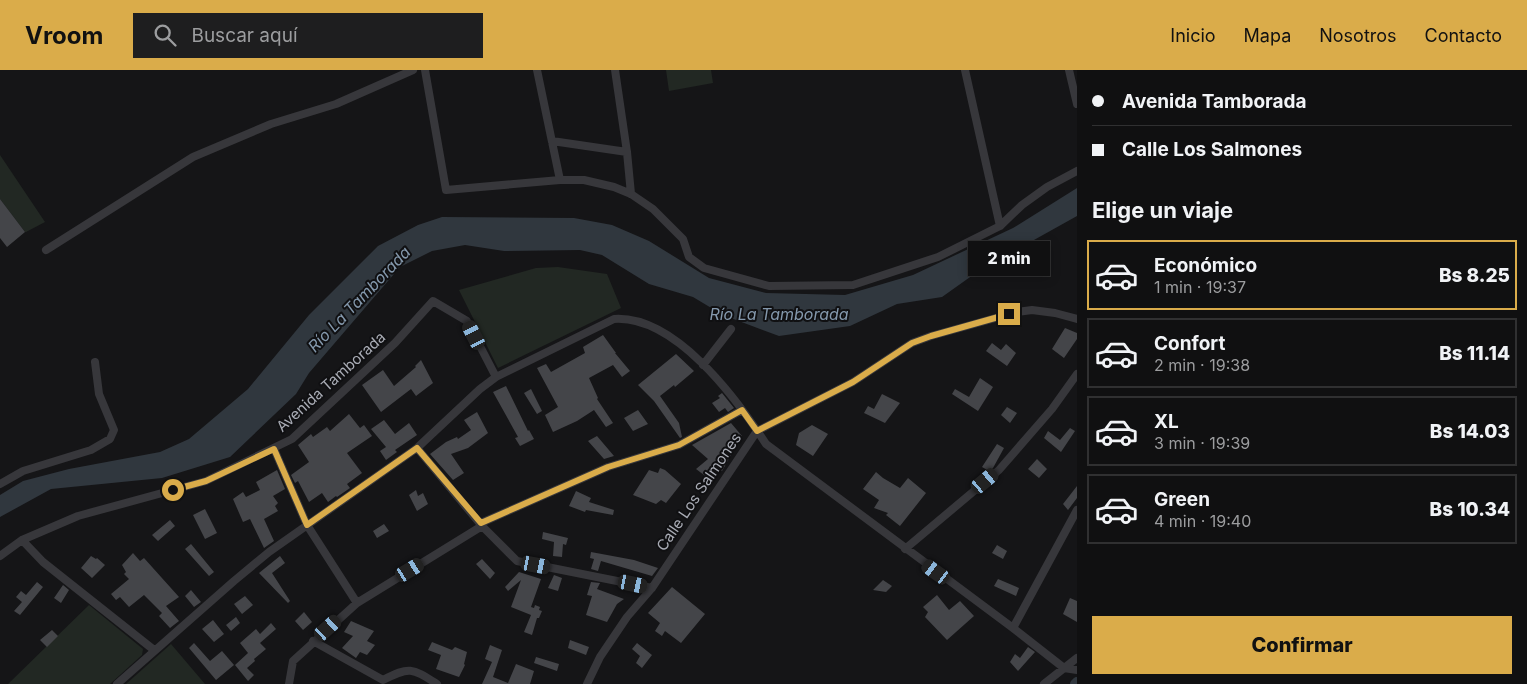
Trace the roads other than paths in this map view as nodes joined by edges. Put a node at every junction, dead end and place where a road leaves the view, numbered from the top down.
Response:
1 (413, 70) edge
2 (425, 70) edge
3 (537, 70) edge
4 (614, 70) edge
5 (965, 70) edge
6 (1069, 70) edge
7 (1077, 104) edge
8 (552, 141) junction
9 (627, 152) junction
10 (1077, 172) edge
11 (560, 180) junction
12 (631, 194) junction
13 (1000, 226) junction
14 (46, 250) dead end
15 (1077, 319) edge
16 (732, 329) dead end
17 (95, 362) dead end
18 (703, 365) junction
19 (1077, 374) edge
20 (496, 377) junction
21 (742, 410) junction
22 (757, 431) junction
23 (417, 448) junction
24 (274, 449) junction
25 (0, 484) edge
26 (1077, 510) edge
27 (307, 525) junction
28 (482, 525) junction
29 (22, 540) junction
30 (905, 549) junction
31 (0, 556) edge
32 (652, 588) junction
33 (357, 602) junction
34 (1013, 628) junction
35 (314, 641) junction
36 (154, 650) junction
37 (1077, 658) edge
38 (1064, 668) junction
39 (1077, 670) edge
40 (117, 684) edge
41 (289, 684) edge
42 (437, 684) edge
43 (586, 684) edge
44 (1044, 684) edge

1 - 14 street
2 - 11 street
3 - 8 street
4 - 9 street
5 - 13 street
6 - 7 street
8 - 9 street
8 - 11 street
9 - 12 street
10 - 13 street
11 - 12 street
12 - 13 street
15 - 22 street, Calle Los Salmones
16 - 18 street
17 - 25 street
18 - 20 street
18 - 21 street
19 - 30 street
20 - 23 street
20 - 24 street, Avenida Tamborada
21 - 22 street
21 - 28 street
22 - 30 street
22 - 32 street, Calle Los Salmones
23 - 27 street
23 - 28 street
24 - 27 street
24 - 29 street, Avenida Tamborada
26 - 34 street
27 - 33 street
27 - 36 street
28 - 32 street
28 - 33 street
29 - 31 street, Avenida Tamborada
29 - 36 street
30 - 34 street
32 - 43 street, Calle Los Salmones
33 - 35 street
34 - 38 street
35 - 41 street
35 - 42 street
36 - 40 street
37 - 38 street
38 - 39 street
38 - 44 street

